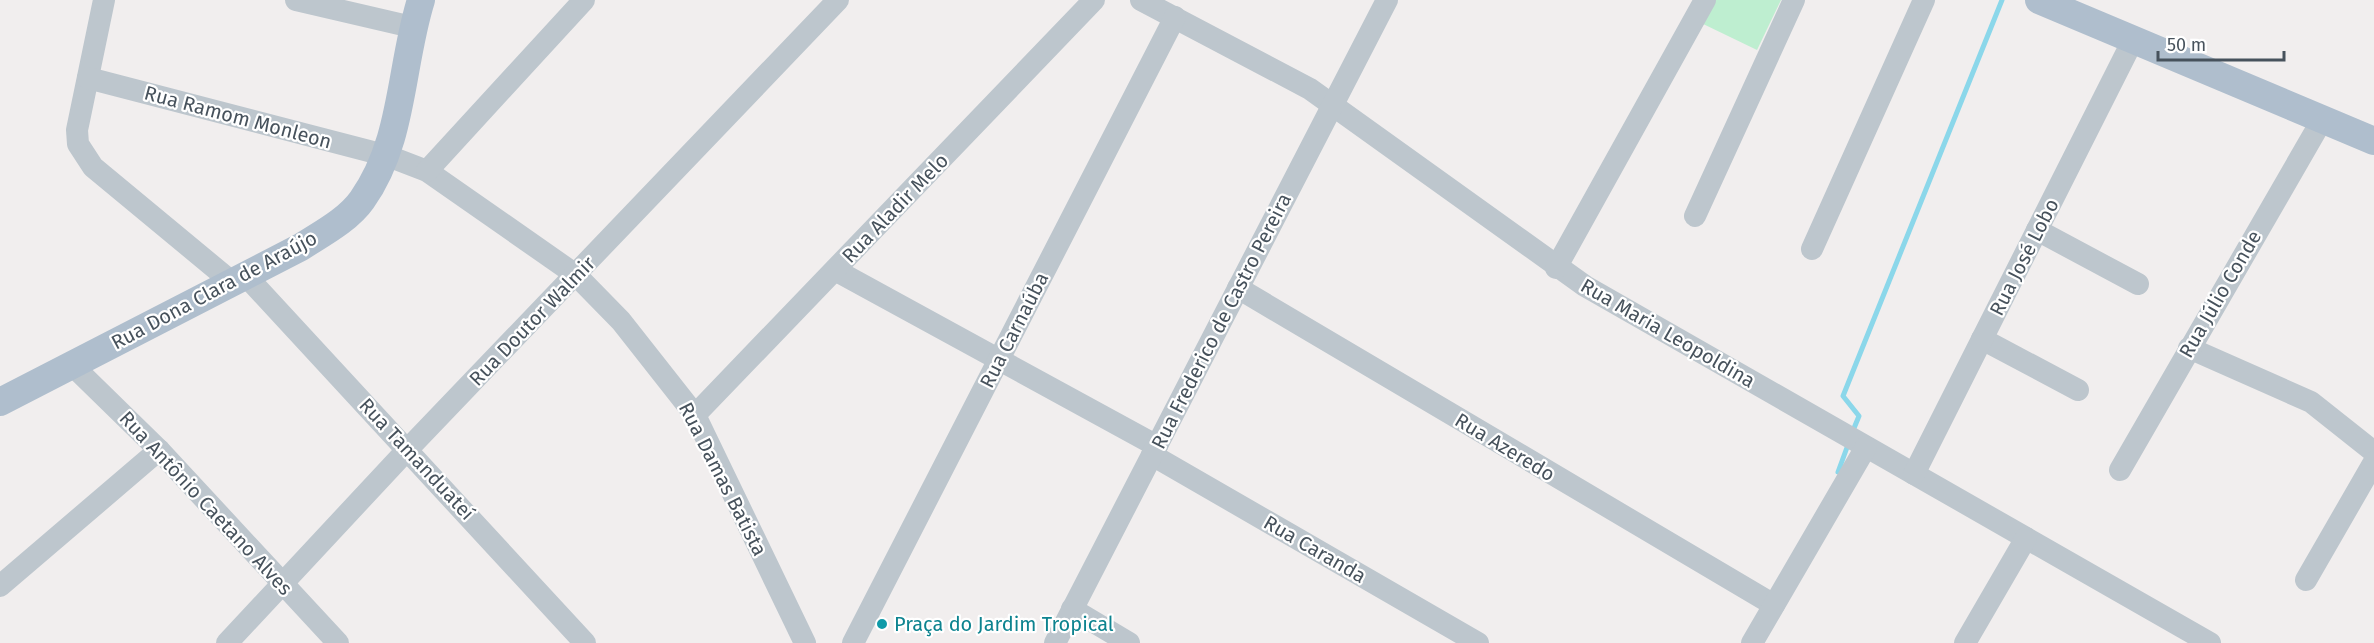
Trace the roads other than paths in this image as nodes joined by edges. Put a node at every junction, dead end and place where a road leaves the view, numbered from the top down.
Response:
1 (104, 0) edge
2 (296, 0) edge
3 (421, 0) edge
4 (584, 0) edge
5 (838, 0) edge
6 (1094, 0) edge
7 (1141, 0) edge
8 (1387, 0) edge
9 (1705, 0) edge
10 (1794, 0) edge
11 (1924, 0) edge
12 (2038, 0) edge
13 (2080, 8) edge
14 (1175, 17) junction
15 (412, 27) junction
16 (2133, 40) junction
17 (88, 78) junction
18 (1333, 105) junction
19 (2322, 120) junction
20 (2374, 141) edge
21 (387, 156) junction
22 (427, 171) junction
23 (1695, 216) dead end
24 (2037, 230) junction
25 (1812, 249) dead end
26 (1556, 268) junction
27 (835, 270) junction
28 (576, 275) junction
29 (240, 280) junction
30 (2138, 284) dead end
31 (1238, 288) junction
32 (1982, 339) junction
33 (2189, 348) junction
34 (999, 360) junction
35 (71, 364) junction
36 (2078, 390) dead end
37 (0, 402) edge
38 (694, 415) junction
39 (1857, 442) junction
40 (159, 450) junction
41 (407, 450) junction
42 (1154, 451) junction
43 (2374, 452) edge
44 (2374, 462) edge
45 (2120, 470) dead end
46 (1914, 474) junction
47 (2026, 538) junction
48 (2306, 580) dead end
49 (283, 585) junction
50 (0, 586) edge
51 (1774, 604) junction
52 (1072, 609) junction
53 (227, 643) edge
54 (338, 643) edge
55 (585, 643) edge
56 (805, 643) edge
57 (854, 643) edge
58 (1055, 643) edge
59 (1129, 643) edge
60 (1478, 643) edge
61 (1752, 643) edge
62 (1965, 643) edge
63 (2210, 643) edge

1 - 17 street, Rua Tamanduateí
2 - 15 street
3 - 15 main road, Rua Dona Clara de Araújo
4 - 22 street
5 - 28 street, Rua Doutor Walmir
6 - 27 street, Rua Aladir Melo
7 - 14 street, Rua Maria Leopoldina
8 - 18 street, Rua Frederico de Castro Pereira
9 - 26 street
10 - 23 street
11 - 25 street
12 - 13 main road
13 - 16 main road
14 - 18 street, Rua Maria Leopoldina
14 - 34 street, Rua Carnaúba
15 - 21 main road, Rua Dona Clara de Araújo
16 - 19 main road
16 - 24 street, Rua José Lobo
17 - 21 street, Rua Ramom Monleon
17 - 29 street, Rua Tamanduateí
18 - 26 street, Rua Maria Leopoldina
18 - 31 street, Rua Frederico de Castro Pereira
19 - 20 main road
19 - 33 street, Rua Júlio Conde
21 - 22 street
21 - 29 main road, Rua Dona Clara de Araújo
22 - 28 street, Rua Damas Batista
24 - 30 street
24 - 32 street, Rua José Lobo
26 - 39 street, Rua Maria Leopoldina
27 - 34 street, Rua Caranda
27 - 38 street, Rua Aladir Melo
28 - 38 street, Rua Damas Batista
28 - 41 street, Rua Doutor Walmir
29 - 35 main road, Rua Dona Clara de Araújo
29 - 41 street, Rua Tamanduateí
31 - 42 street, Rua Frederico de Castro Pereira
31 - 51 street, Rua Azeredo
32 - 36 street
32 - 46 street, Rua José Lobo
33 - 43 street
33 - 45 street, Rua Júlio Conde
34 - 42 street, Rua Caranda
34 - 57 street, Rua Carnaúba
35 - 37 main road, Rua Dona Clara de Araújo
35 - 40 street, Rua Antônio Caetano Alves
38 - 56 street, Rua Damas Batista
39 - 46 street, Rua Maria Leopoldina
39 - 51 street
40 - 49 street, Rua Antônio Caetano Alves
40 - 50 street
41 - 49 street, Rua Doutor Walmir
41 - 55 street, Rua Tamanduateí
42 - 52 street, Rua Frederico de Castro Pereira
42 - 60 street, Rua Caranda
44 - 48 street
46 - 47 street, Rua Maria Leopoldina
47 - 62 street
47 - 63 street, Rua Maria Leopoldina
49 - 53 street, Rua Doutor Walmir
49 - 54 street, Rua Antônio Caetano Alves
51 - 61 street
52 - 58 street, Rua Frederico de Castro Pereira
52 - 59 street

